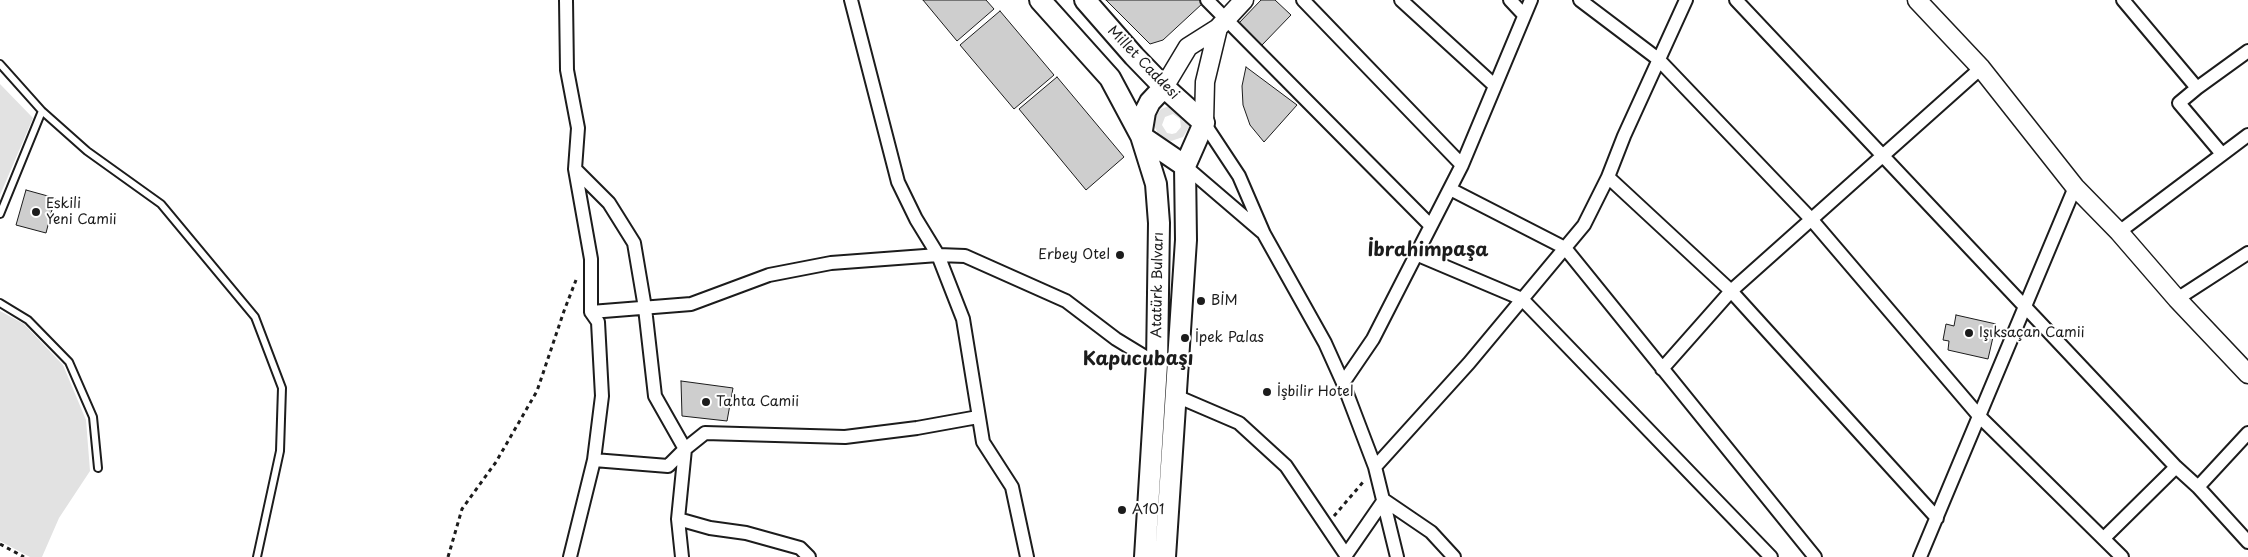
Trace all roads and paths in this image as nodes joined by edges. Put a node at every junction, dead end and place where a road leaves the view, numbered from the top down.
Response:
1 (566, 0) edge
2 (851, 0) edge
3 (1040, 0) edge
4 (1085, 0) edge
5 (1207, 0) edge
6 (1244, 0) edge
7 (1303, 0) edge
8 (1401, 0) edge
9 (1510, 0) edge
10 (1531, 0) edge
11 (1580, 0) edge
12 (1686, 0) edge
13 (1736, 0) edge
14 (1917, 0) edge
15 (2123, 0) edge
16 (1524, 15) junction
17 (1222, 24) junction
18 (2248, 51) edge
19 (1658, 59) junction
20 (0, 64) edge
21 (1981, 68) junction
22 (1494, 85) junction
23 (1164, 86) junction
24 (2197, 88) junction
25 (42, 111) junction
26 (1204, 123) junction
27 (2248, 135) edge
28 (1140, 136) junction
29 (2222, 154) junction
30 (1883, 157) junction
31 (1462, 165) junction
32 (1184, 166) junction
33 (575, 169) junction
34 (1608, 177) junction
35 (2075, 187) junction
36 (1450, 189) junction
37 (0, 214) edge
38 (1811, 219) junction
39 (1430, 225) junction
40 (2119, 232) junction
41 (1264, 234) junction
42 (1565, 248) junction
43 (2248, 253) edge
44 (1418, 254) junction
45 (938, 255) junction
46 (578, 276) dead end
47 (1731, 291) junction
48 (2177, 299) junction
49 (1522, 300) junction
50 (0, 303) edge
51 (2024, 304) junction
52 (645, 308) junction
53 (591, 312) junction
54 (1157, 364) junction
55 (1662, 369) junction
56 (2248, 374) edge
57 (1343, 383) junction
58 (1176, 396) junction
59 (978, 417) junction
60 (1980, 417) junction
61 (2248, 433) edge
62 (685, 449) junction
63 (594, 460) junction
64 (1376, 467) junction
65 (98, 468) dead end
66 (2176, 468) junction
67 (2198, 487) junction
68 (1384, 500) junction
69 (1937, 518) junction
70 (678, 520) junction
71 (1326, 526) junction
72 (2104, 538) junction
73 (2248, 542) edge
74 (0, 544) edge
75 (2121, 556) edge
76 (24, 557) edge
77 (257, 557) edge
78 (448, 557) edge
79 (570, 557) edge
80 (682, 557) edge
81 (809, 557) edge
82 (1028, 557) edge
83 (1145, 557) edge
84 (1165, 557) edge
85 (1397, 557) edge
86 (1454, 557) edge
87 (1771, 557) edge
88 (1815, 557) edge
89 (1920, 557) edge

1 - 33 street
2 - 45 street
3 - 28 main road
4 - 23 main road, Millet Caddesi
5 - 17 street
6 - 17 street
7 - 31 street
8 - 22 street
9 - 16 street
10 - 16 street
11 - 19 street
12 - 19 street
13 - 30 street
14 - 21 street
15 - 24 street
16 - 22 street
17 - 23 street
17 - 26 street
17 - 39 street
18 - 24 street
19 - 34 street
19 - 38 street
20 - 25 lane
21 - 30 street
21 - 35 street
22 - 31 street
23 - 26 main road, Millet Caddesi
23 - 28 main road
24 - 29 street
25 - 37 lane
25 - 77 lane
26 - 32 main road
26 - 41 street
27 - 29 street
28 - 32 main road
28 - 54 main road, Atatürk Bulvarı
29 - 40 street
30 - 38 street
30 - 51 street
31 - 36 street
32 - 41 street
32 - 58 main road, Atatürk Bulvarı
33 - 52 street
33 - 53 street
34 - 42 street
34 - 47 street
35 - 40 street
35 - 51 street
36 - 39 street
36 - 42 street
38 - 47 street
38 - 60 street
39 - 44 street
40 - 48 street
41 - 57 street
42 - 49 street
42 - 55 street
43 - 48 street
44 - 49 street
44 - 57 street
45 - 52 street
45 - 54 street
45 - 59 street
46 - 78 path
47 - 55 street
47 - 69 street
48 - 56 street
49 - 64 street
49 - 87 street
50 - 65 lane
51 - 60 street
51 - 66 street
52 - 53 street
52 - 62 street
53 - 63 street
54 - 83 main road, Atatürk Bulvarı
55 - 88 street
57 - 64 street
58 - 71 street
58 - 84 main road, Atatürk Bulvarı
59 - 62 street
59 - 82 street
60 - 69 street
60 - 72 street
61 - 67 street
62 - 63 street
62 - 70 street
63 - 79 street
64 - 68 street
64 - 71 path
66 - 67 street
66 - 72 street
67 - 73 street
68 - 71 street
68 - 85 street
68 - 86 street
69 - 89 street
70 - 80 street
70 - 81 street
72 - 75 street
74 - 76 path

